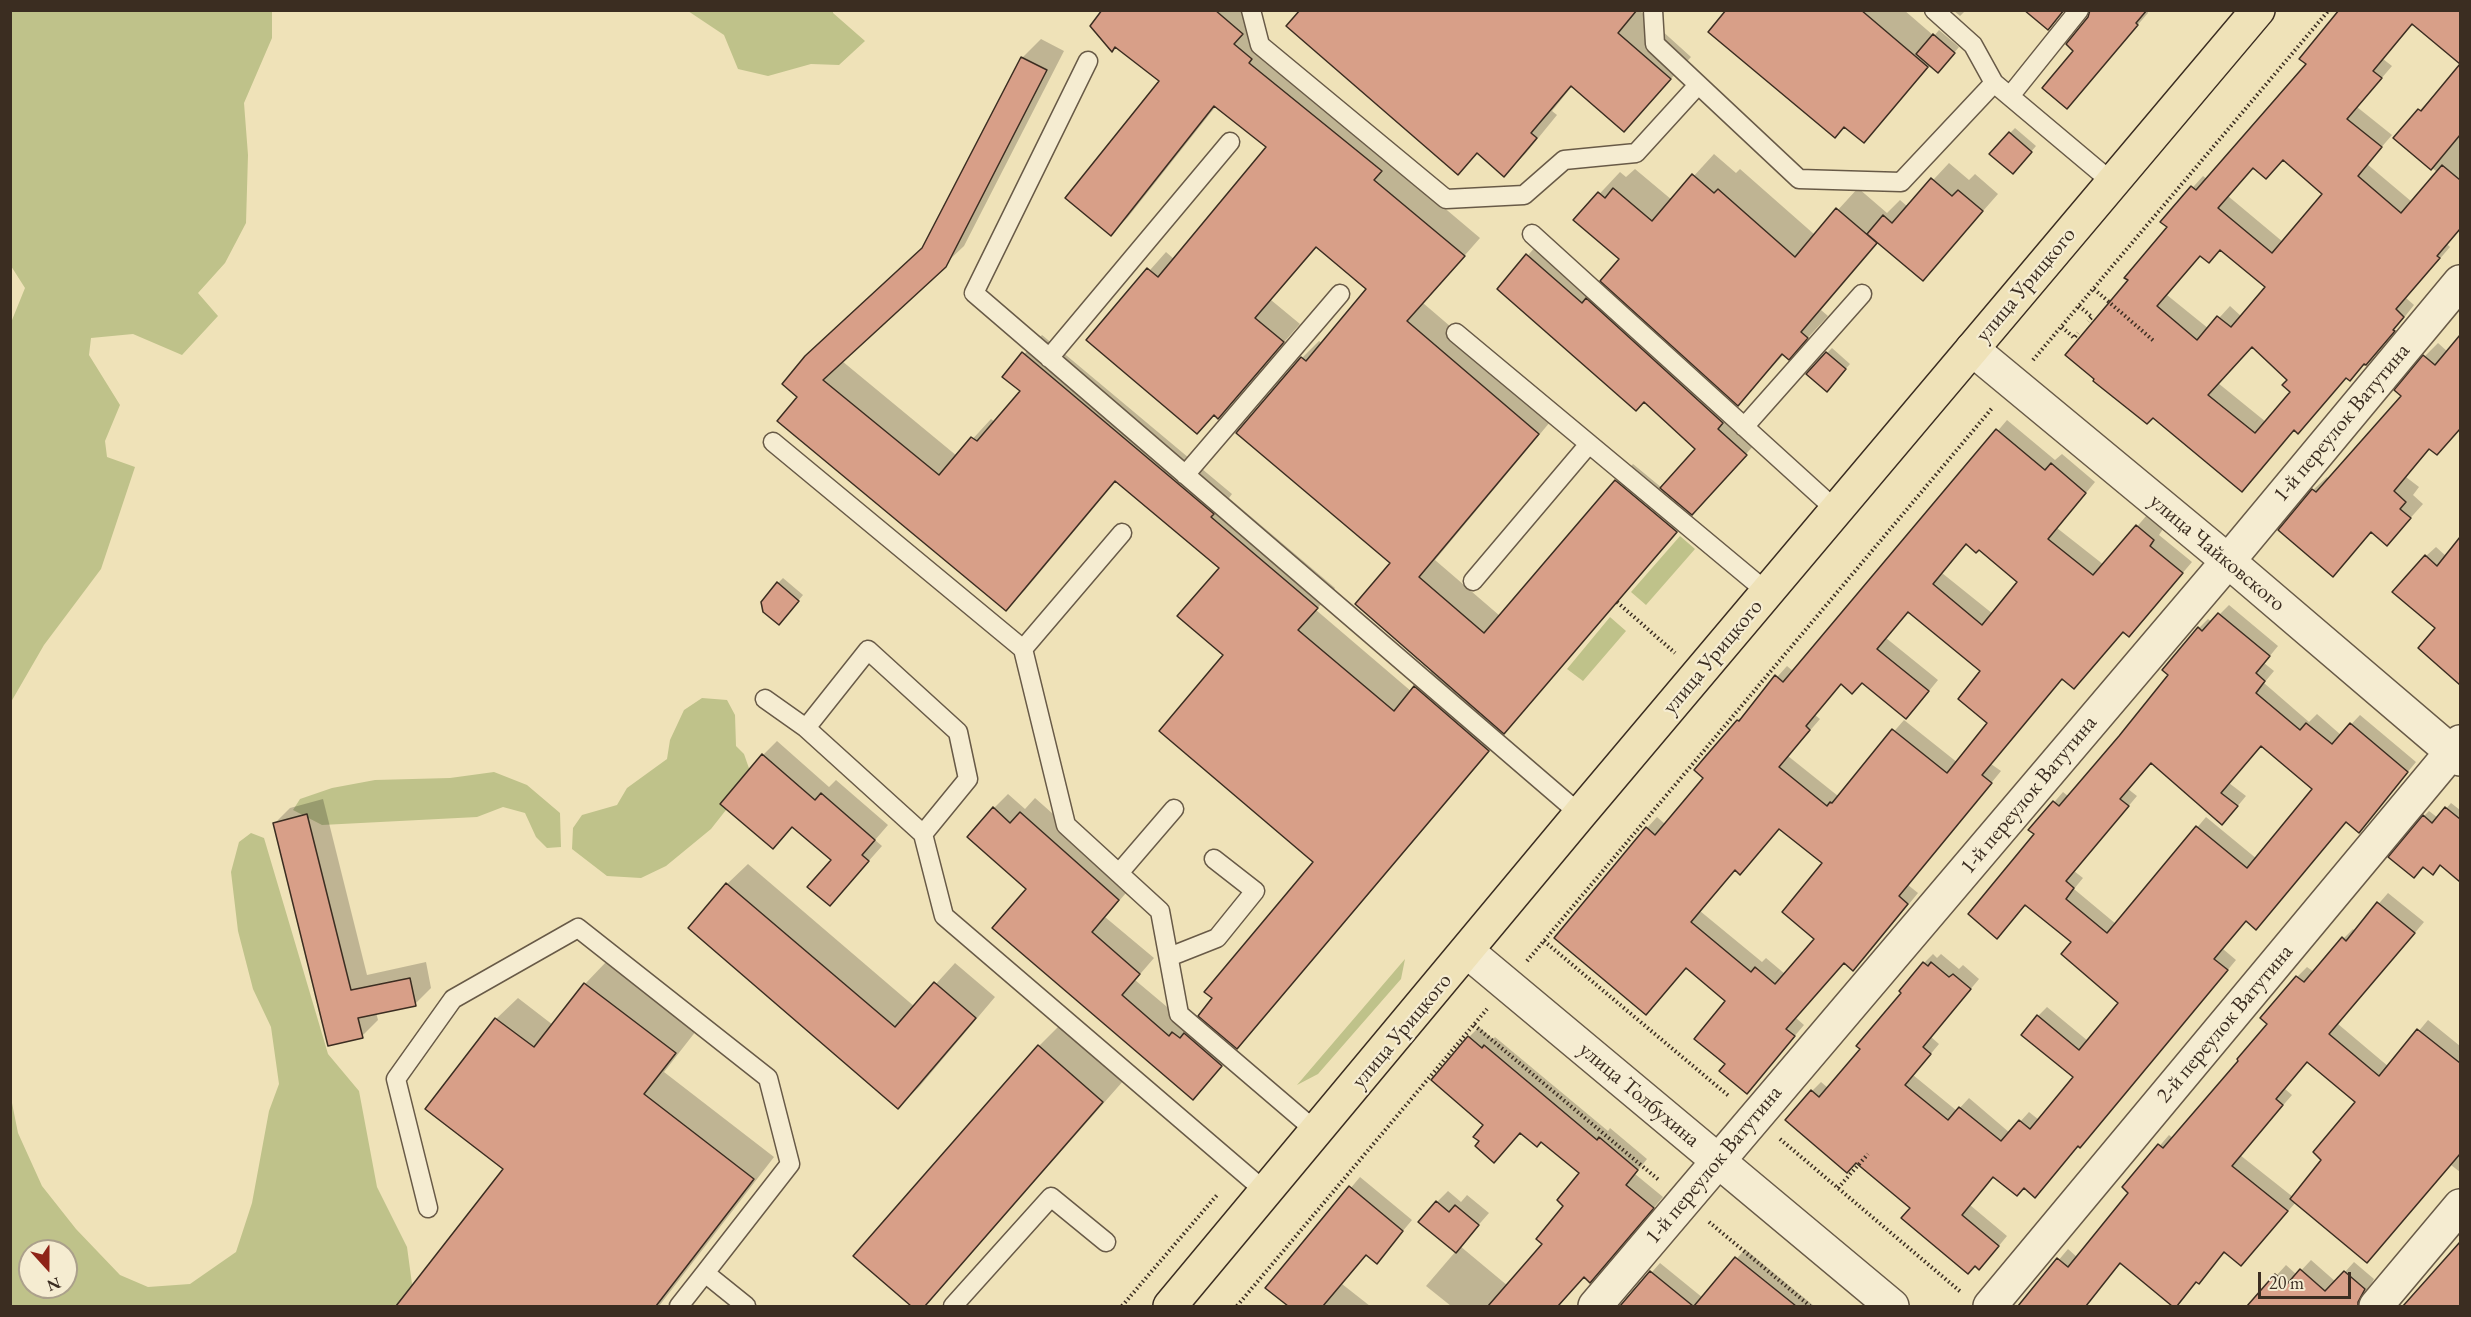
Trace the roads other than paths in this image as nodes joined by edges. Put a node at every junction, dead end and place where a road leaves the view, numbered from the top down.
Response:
1 (1251, 10) edge
2 (1653, 10) edge
3 (1934, 10) edge
4 (2079, 10) edge
5 (2258, 10) edge
6 (1089, 62) dead end
7 (1994, 82) junction
8 (1698, 85) junction
9 (2010, 96) junction
10 (1230, 142) dead end
11 (2113, 183) junction
12 (1532, 234) dead end
13 (2460, 282) edge
14 (1340, 294) dead end
15 (1862, 294) dead end
16 (1456, 333) dead end
17 (1972, 348) junction
18 (1049, 358) junction
19 (1744, 428) junction
20 (772, 442) dead end
21 (1589, 444) junction
22 (1185, 475) junction
23 (1836, 510) junction
24 (1122, 533) dead end
25 (2228, 561) junction
26 (1473, 581) dead end
27 (1767, 592) junction
28 (1023, 649) junction
29 (765, 699) dead end
30 (806, 728) junction
31 (2458, 751) edge
32 (1174, 809) dead end
33 (1580, 814) junction
34 (923, 834) junction
35 (1214, 859) dead end
36 (1119, 873) junction
37 (1468, 952) junction
38 (1168, 957) junction
39 (1317, 1132) junction
40 (1718, 1161) junction
41 (1266, 1192) junction
42 (2460, 1206) edge
43 (428, 1208) dead end
44 (1106, 1242) dead end
45 (705, 1273) junction
46 (679, 1306) edge
47 (747, 1306) edge
48 (953, 1306) edge
49 (1170, 1306) edge
50 (1595, 1306) edge
51 (1892, 1306) edge
52 (1990, 1306) edge
53 (2376, 1306) edge

1 - 8 lane
2 - 8 lane
3 - 7 lane
4 - 9 lane
5 - 11 main road, улица Урицкого
6 - 18 lane
7 - 8 lane
7 - 9 lane
9 - 11 lane
10 - 18 lane
11 - 17 main road, улица Урицкого
12 - 19 lane
13 - 25 street, 1-й переулок Ватутина
14 - 22 lane
15 - 19 lane
16 - 21 lane
17 - 23 main road, улица Урицкого
17 - 25 street, улица Чайковского
18 - 22 lane
19 - 23 lane
20 - 28 lane
21 - 26 lane
21 - 27 lane
22 - 33 lane
23 - 27 main road, улица Урицкого
24 - 28 lane
25 - 31 street, улица Чайковского
25 - 40 street, 1-й переулок Ватутина
27 - 33 main road, улица Урицкого
28 - 36 lane
29 - 30 lane
30 - 34 lane
30 - 34 lane
31 - 52 street, 2-й переулок Ватутина
32 - 36 lane
33 - 37 main road, улица Урицкого
34 - 41 lane
35 - 38 lane
36 - 38 lane
37 - 39 main road, улица Урицкого
37 - 40 street, улица Толбухина
38 - 39 lane
39 - 41 main road, улица Урицкого
40 - 50 street, 1-й переулок Ватутина
40 - 51 street, улица Толбухина
41 - 49 main road, улица Урицкого
42 - 53 street
43 - 45 lane
44 - 48 lane
45 - 46 lane
45 - 47 lane

